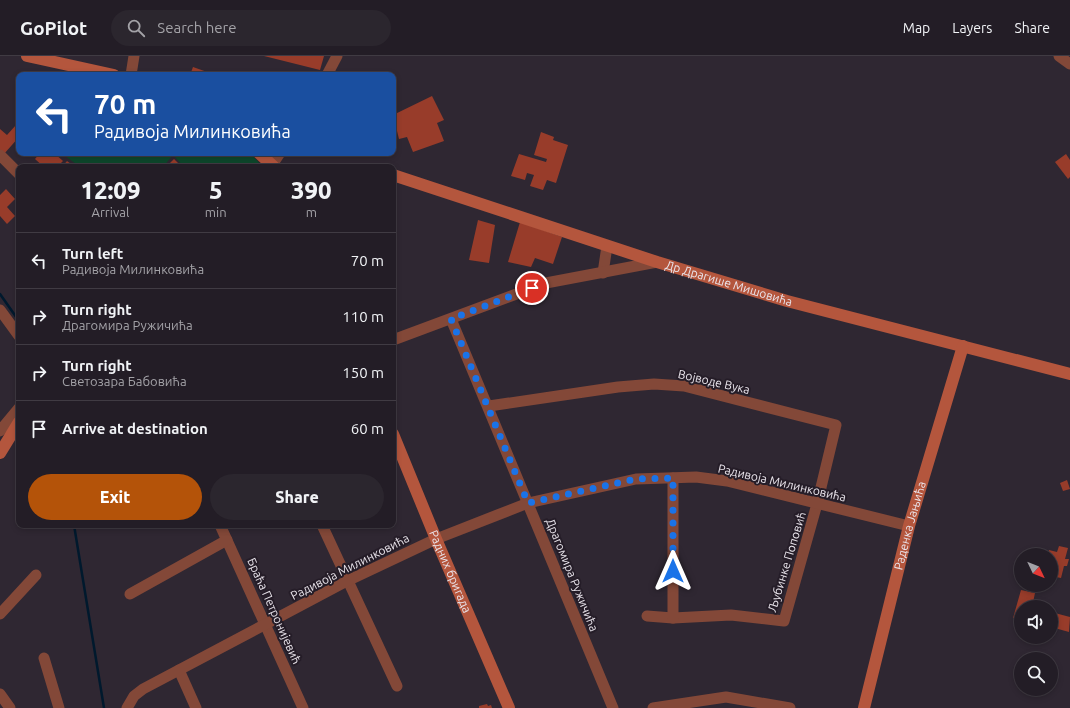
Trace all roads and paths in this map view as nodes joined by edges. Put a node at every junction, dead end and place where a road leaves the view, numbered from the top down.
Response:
1 (27, 56) edge
2 (134, 56) edge
3 (337, 56) edge
4 (1059, 56) edge
5 (55, 59) edge
6 (1070, 64) edge
7 (103, 72) edge
8 (131, 72) edge
9 (329, 72) edge
10 (0, 155) edge
11 (262, 156) edge
12 (271, 164) edge
13 (16, 171) edge
14 (396, 176) edge
15 (607, 246) junction
16 (657, 262) junction
17 (603, 273) junction
18 (0, 310) edge
19 (451, 319) junction
20 (16, 332) edge
21 (396, 339) edge
22 (963, 346) junction
23 (1070, 374) edge
24 (489, 406) junction
25 (16, 412) edge
26 (836, 425) joint
27 (16, 427) edge
28 (0, 431) edge
29 (396, 441) edge
30 (0, 453) edge
31 (673, 478) junction
32 (528, 503) junction
33 (818, 504) junction
34 (909, 526) junction
35 (221, 528) edge
36 (323, 528) edge
37 (436, 539) junction
38 (227, 540) junction
39 (36, 575) dead end
40 (347, 581) junction
41 (130, 594) dead end
42 (0, 614) edge
43 (648, 616) dead end
44 (673, 618) junction
45 (265, 625) junction
46 (44, 658) dead end
47 (179, 670) junction
48 (397, 686) dead end
49 (0, 694) edge
50 (10, 708) edge
51 (59, 708) edge
52 (127, 708) edge
53 (196, 708) edge
54 (303, 708) edge
55 (509, 708) edge
56 (613, 708) edge
57 (653, 708) edge
58 (790, 708) edge
59 (864, 708) edge

1 - 5 street
2 - 8 street
3 - 9 street
4 - 6 street
5 - 7 street
10 - 13 street
11 - 12 street
14 - 15 street, Др Драгише Мишовића
15 - 16 street, Др Драгише Мишовића
15 - 17 street
16 - 17 street
16 - 22 street, Др Драгише Мишовића
17 - 19 street
18 - 20 street
19 - 21 street
19 - 24 street, Драгомира Ружичића
22 - 23 street, Др Драгише Мишовића
22 - 34 street, Раденка Јањића
24 - 26 street, Војводе Вука
24 - 32 street, Драгомира Ружичића
25 - 28 street
26 - 33 street, Љубинке Поповић
27 - 30 street
29 - 37 street, Радних бригада
31 - 32 street, Радивоја Милинковића
31 - 33 street, Радивоја Милинковића
31 - 44 street
32 - 37 street, Радивоја Милинковића
32 - 56 street, Драгомира Ружичића
33 - 34 street, Радивоја Милинковића
33 - 44 street, Љубинке Поповић
34 - 59 street, Раденка Јањића
35 - 38 street, Браћа Петронијевић
36 - 40 street
37 - 40 street, Радивоја Милинковића
37 - 55 street, Радних бригада
38 - 41 street
38 - 45 street, Браћа Петронијевић
39 - 42 street
40 - 45 street, Радивоја Милинковића
40 - 48 street
43 - 44 street, Љубинке Поповић
45 - 47 street, Радивоја Милинковића
45 - 54 street, Браћа Петронијевић
46 - 51 street
47 - 52 street, Радивоја Милинковића
47 - 53 street
49 - 50 street
57 - 58 street

